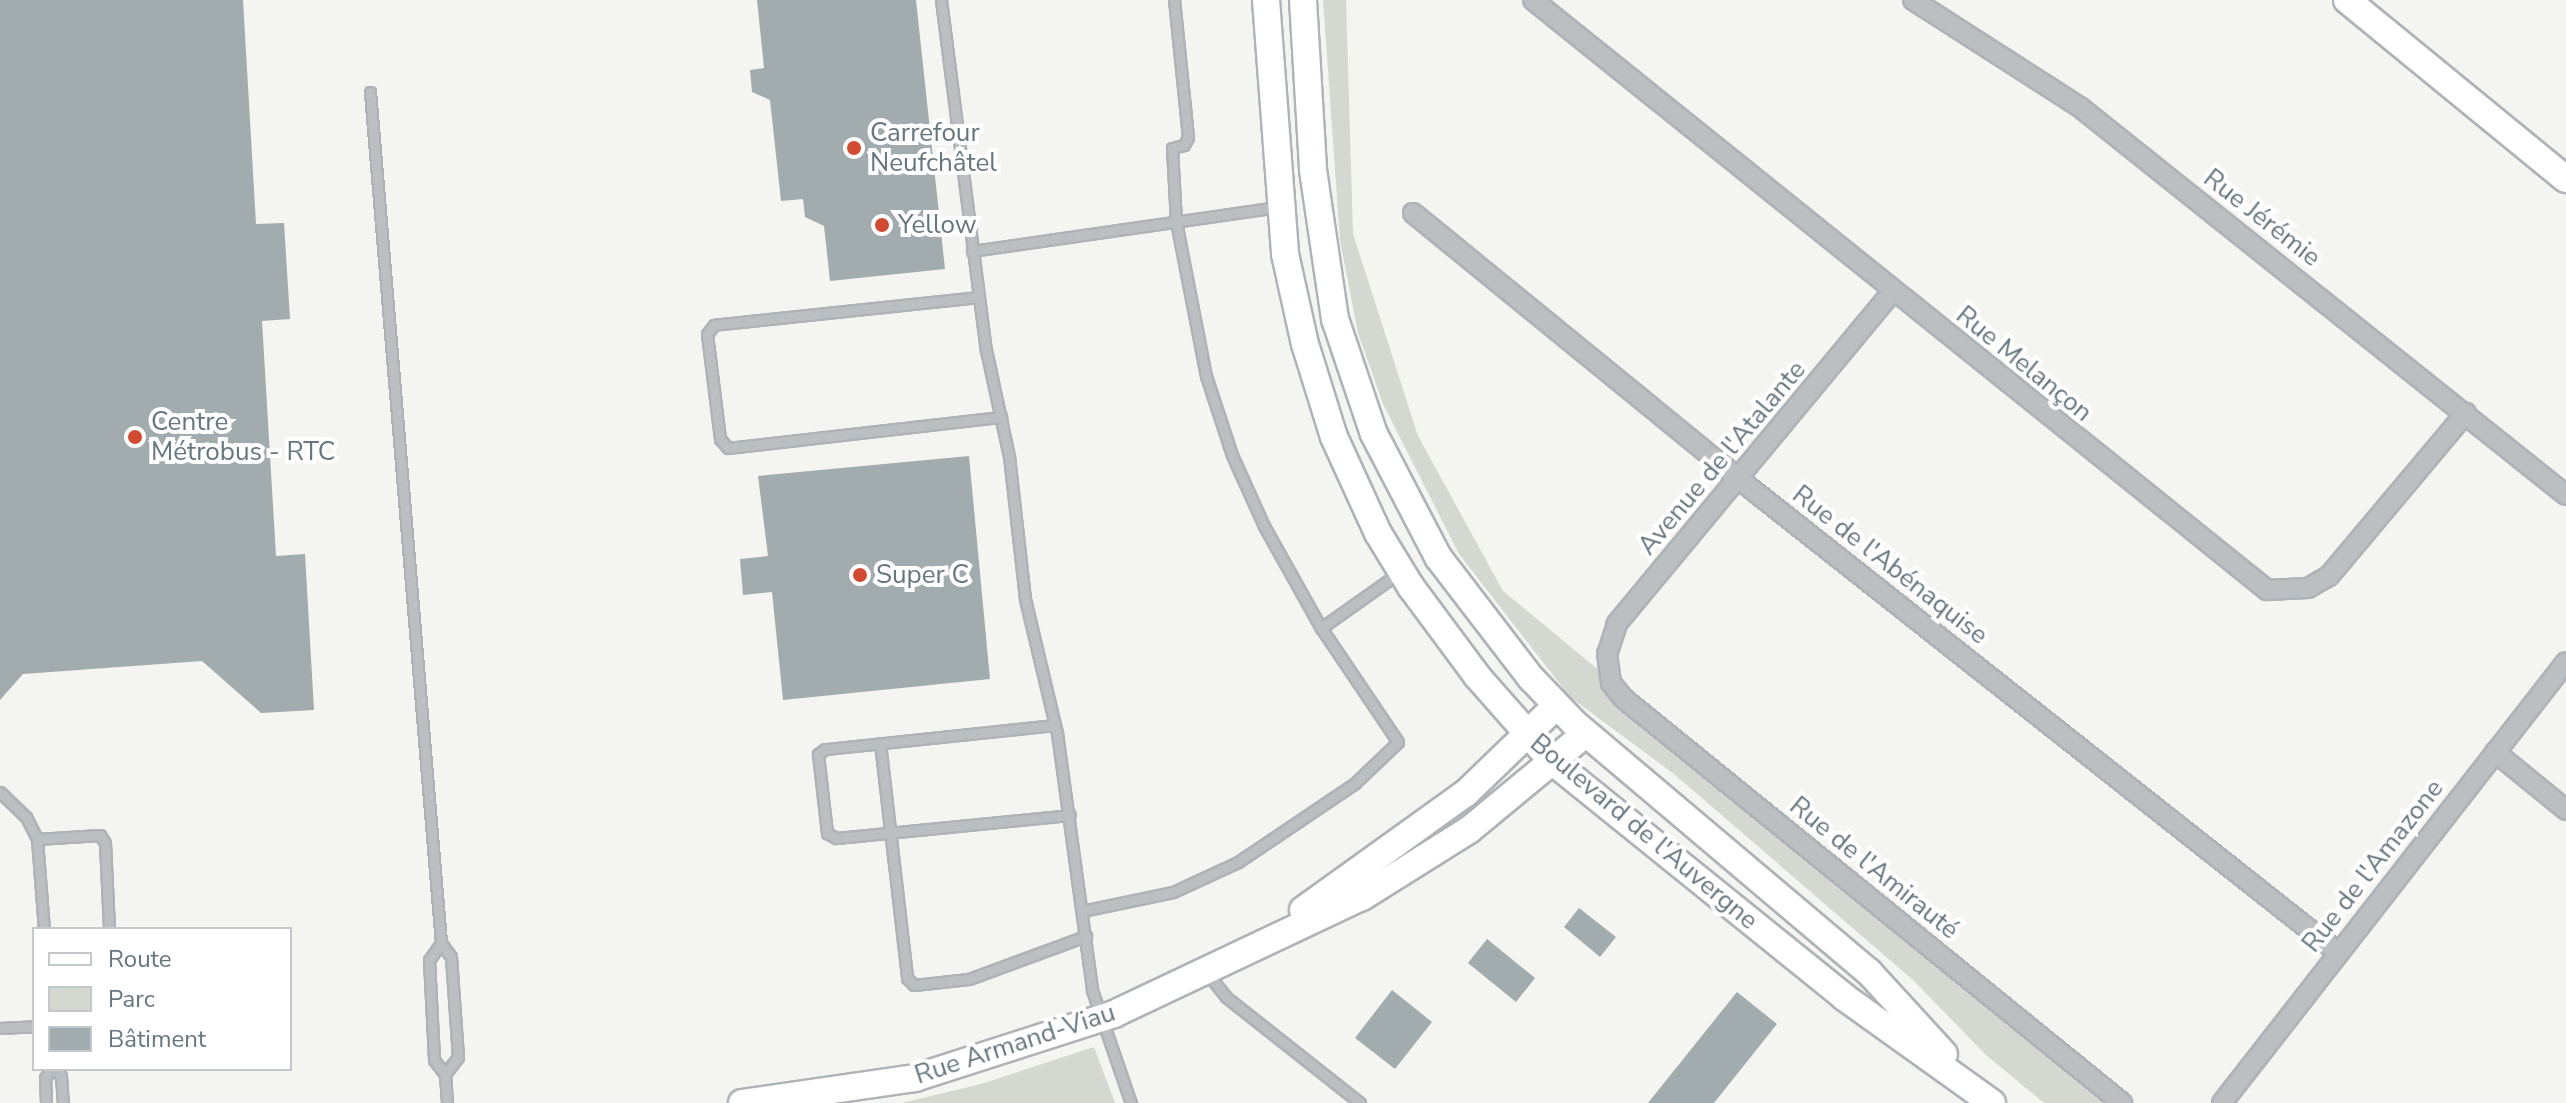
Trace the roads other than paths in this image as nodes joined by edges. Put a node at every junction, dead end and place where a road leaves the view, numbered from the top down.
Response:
1 (941, 0) edge
2 (1174, 0) edge
3 (1266, 0) edge
4 (1303, 0) edge
5 (1533, 0) edge
6 (1913, 0) edge
7 (2347, 0) edge
8 (370, 92) dead end
9 (2566, 179) edge
10 (1281, 206) junction
11 (1413, 213) dead end
12 (1176, 222) junction
13 (972, 251) junction
14 (1893, 291) junction
15 (979, 297) junction
16 (2466, 413) junction
17 (1001, 417) junction
18 (1740, 480) junction
19 (2566, 495) edge
20 (1401, 571) junction
21 (1321, 628) junction
22 (2566, 662) edge
23 (1606, 664) joint
24 (1556, 706) junction
25 (1055, 725) junction
26 (1585, 734) junction
27 (1527, 735) junction
28 (880, 743) junction
29 (2495, 752) junction
30 (1552, 761) junction
31 (0, 792) edge
32 (2566, 810) edge
33 (1070, 815) junction
34 (890, 833) junction
35 (37, 839) junction
36 (1082, 911) junction
37 (44, 927) edge
38 (109, 927) edge
39 (1086, 936) junction
40 (441, 943) junction
41 (2339, 953) junction
42 (1229, 957) junction
43 (1204, 969) junction
44 (1101, 1020) junction
45 (32, 1026) edge
46 (0, 1028) edge
47 (51, 1071) edge
48 (55, 1071) edge
49 (445, 1074) junction
50 (1986, 1098) edge
51 (809, 1099) edge
52 (46, 1103) edge
53 (63, 1103) edge
54 (447, 1103) edge
55 (742, 1103) edge
56 (1131, 1103) edge
57 (1360, 1103) edge
58 (2122, 1103) edge
59 (2222, 1103) edge

1 - 13 lane
2 - 12 lane
3 - 10 main road, Boulevard de l'Auvergne
4 - 24 main road, Boulevard de l'Auvergne
5 - 14 street, Rue Melançon
6 - 16 street, Rue Jérémie
7 - 9 main road
8 - 40 lane
10 - 12 lane
10 - 20 main road, Boulevard de l'Auvergne
11 - 18 street, Rue de l'Abénaquise
12 - 13 lane
12 - 21 lane
13 - 15 lane
14 - 16 street, Rue Melançon
14 - 18 street, Avenue de l'Atalante
15 - 17 lane
15 - 17 lane
16 - 19 street, Rue Jérémie
17 - 25 lane
18 - 23 street, Avenue de l'Atalante
18 - 41 street, Rue de l'Abénaquise
20 - 21 lane
20 - 27 main road, Boulevard de l'Auvergne
21 - 36 lane
22 - 29 street, Rue de l'Amazone
23 - 58 street, Rue de l'Amirauté
24 - 26 main road, Boulevard de l'Auvergne
24 - 27 main road, Rue Armand-Viau
25 - 28 lane
25 - 33 lane
26 - 30 main road, Rue Armand-Viau
26 - 50 main road, Boulevard de l'Auvergne
27 - 30 main road, Boulevard de l'Auvergne
27 - 42 main road, Rue Armand-Viau
28 - 34 lane
28 - 34 lane
29 - 32 street
29 - 41 street, Rue de l'Amazone
30 - 42 main road, Rue Armand-Viau
30 - 50 main road, Boulevard de l'Auvergne
31 - 35 lane
33 - 34 lane
33 - 36 lane
34 - 39 lane
35 - 37 lane
35 - 38 lane
36 - 39 lane
39 - 44 lane
40 - 49 lane
40 - 49 lane
41 - 59 street, Rue de l'Amazone
42 - 43 main road, Rue Armand-Viau
43 - 44 main road, Rue Armand-Viau
43 - 57 lane
44 - 51 main road, Rue Armand-Viau
44 - 56 lane
45 - 46 lane
47 - 52 lane
48 - 53 lane
49 - 54 lane
51 - 55 main road, Rue Armand-Viau

